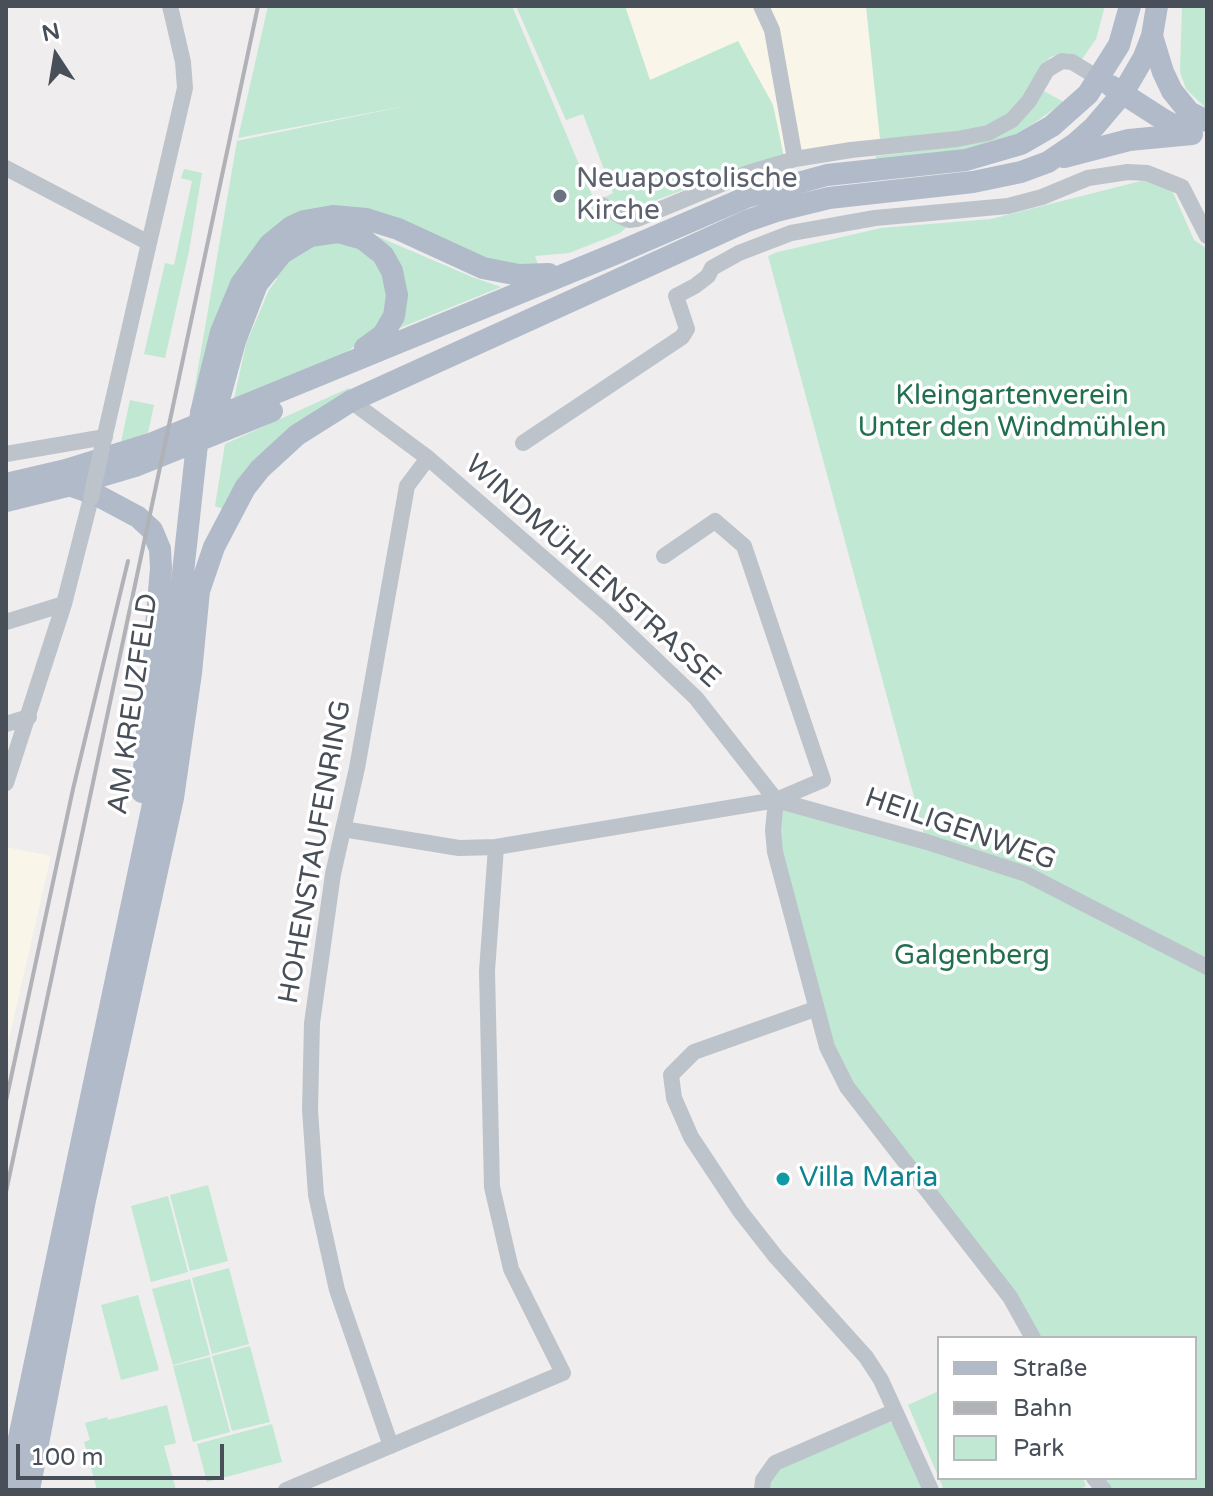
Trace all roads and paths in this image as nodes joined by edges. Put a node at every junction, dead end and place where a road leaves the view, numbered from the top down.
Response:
1 (170, 6) edge
2 (761, 6) edge
3 (1130, 6) edge
4 (1157, 6) edge
5 (1152, 36) junction
6 (1100, 79) junction
7 (1123, 93) junction
8 (1202, 131) edge
9 (795, 159) junction
10 (1048, 162) junction
11 (6, 168) edge
12 (602, 205) dead end
13 (1207, 236) edge
14 (707, 239) junction
15 (149, 243) junction
16 (712, 268) junction
17 (566, 272) junction
18 (627, 275) junction
19 (319, 375) junction
20 (351, 401) junction
21 (220, 415) junction
22 (104, 442) junction
23 (523, 443) dead end
24 (203, 450) junction
25 (6, 454) edge
26 (428, 458) junction
27 (6, 484) edge
28 (71, 485) junction
29 (6, 501) edge
30 (664, 556) dead end
31 (199, 591) junction
32 (64, 604) junction
33 (6, 622) edge
34 (29, 717) junction
35 (6, 724) edge
36 (6, 783) edge
37 (776, 800) junction
38 (343, 829) junction
39 (496, 847) junction
40 (142, 851) junction
41 (1207, 967) edge
42 (815, 1009) junction
43 (1032, 1336) edge
44 (895, 1411) junction
45 (391, 1446) junction
46 (8, 1490) edge
47 (29, 1490) edge
48 (286, 1490) edge
49 (762, 1490) edge
50 (931, 1490) edge

1 - 15 street
2 - 9 street
3 - 6 main road
4 - 5 main road
5 - 7 main road
5 - 8 main road
6 - 7 main road
6 - 9 street
6 - 17 main road
7 - 8 main road
7 - 10 main road
8 - 10 main road
9 - 12 street
10 - 14 main road
11 - 15 street
13 - 16 street
14 - 16 street
14 - 18 main road
15 - 22 street
16 - 23 street
17 - 19 main road
17 - 21 main road
18 - 20 main road, AM KREUZFELD
18 - 21 main road
19 - 21 main road
19 - 21 main road
20 - 26 street, WINDMÜHLENSTRASSE
20 - 31 main road, AM KREUZFELD
21 - 24 main road
21 - 27 main road
21 - 28 main road
22 - 25 street
22 - 32 street, bridge
24 - 31 main road
24 - 40 main road, AM KREUZFELD
26 - 37 street, WINDMÜHLENSTRASSE
26 - 38 street, HOHENSTAUFENRING
28 - 29 main road
28 - 40 main road
30 - 37 street
31 - 47 main road, AM KREUZFELD
32 - 33 street
32 - 34 street
34 - 35 street
34 - 36 street
37 - 39 street
37 - 41 street, HEILIGENWEG
37 - 42 street
38 - 39 street
38 - 45 street, HOHENSTAUFENRING
39 - 45 street
40 - 46 main road, AM KREUZFELD
42 - 43 street
42 - 44 street
44 - 49 street
44 - 50 street
45 - 48 street

